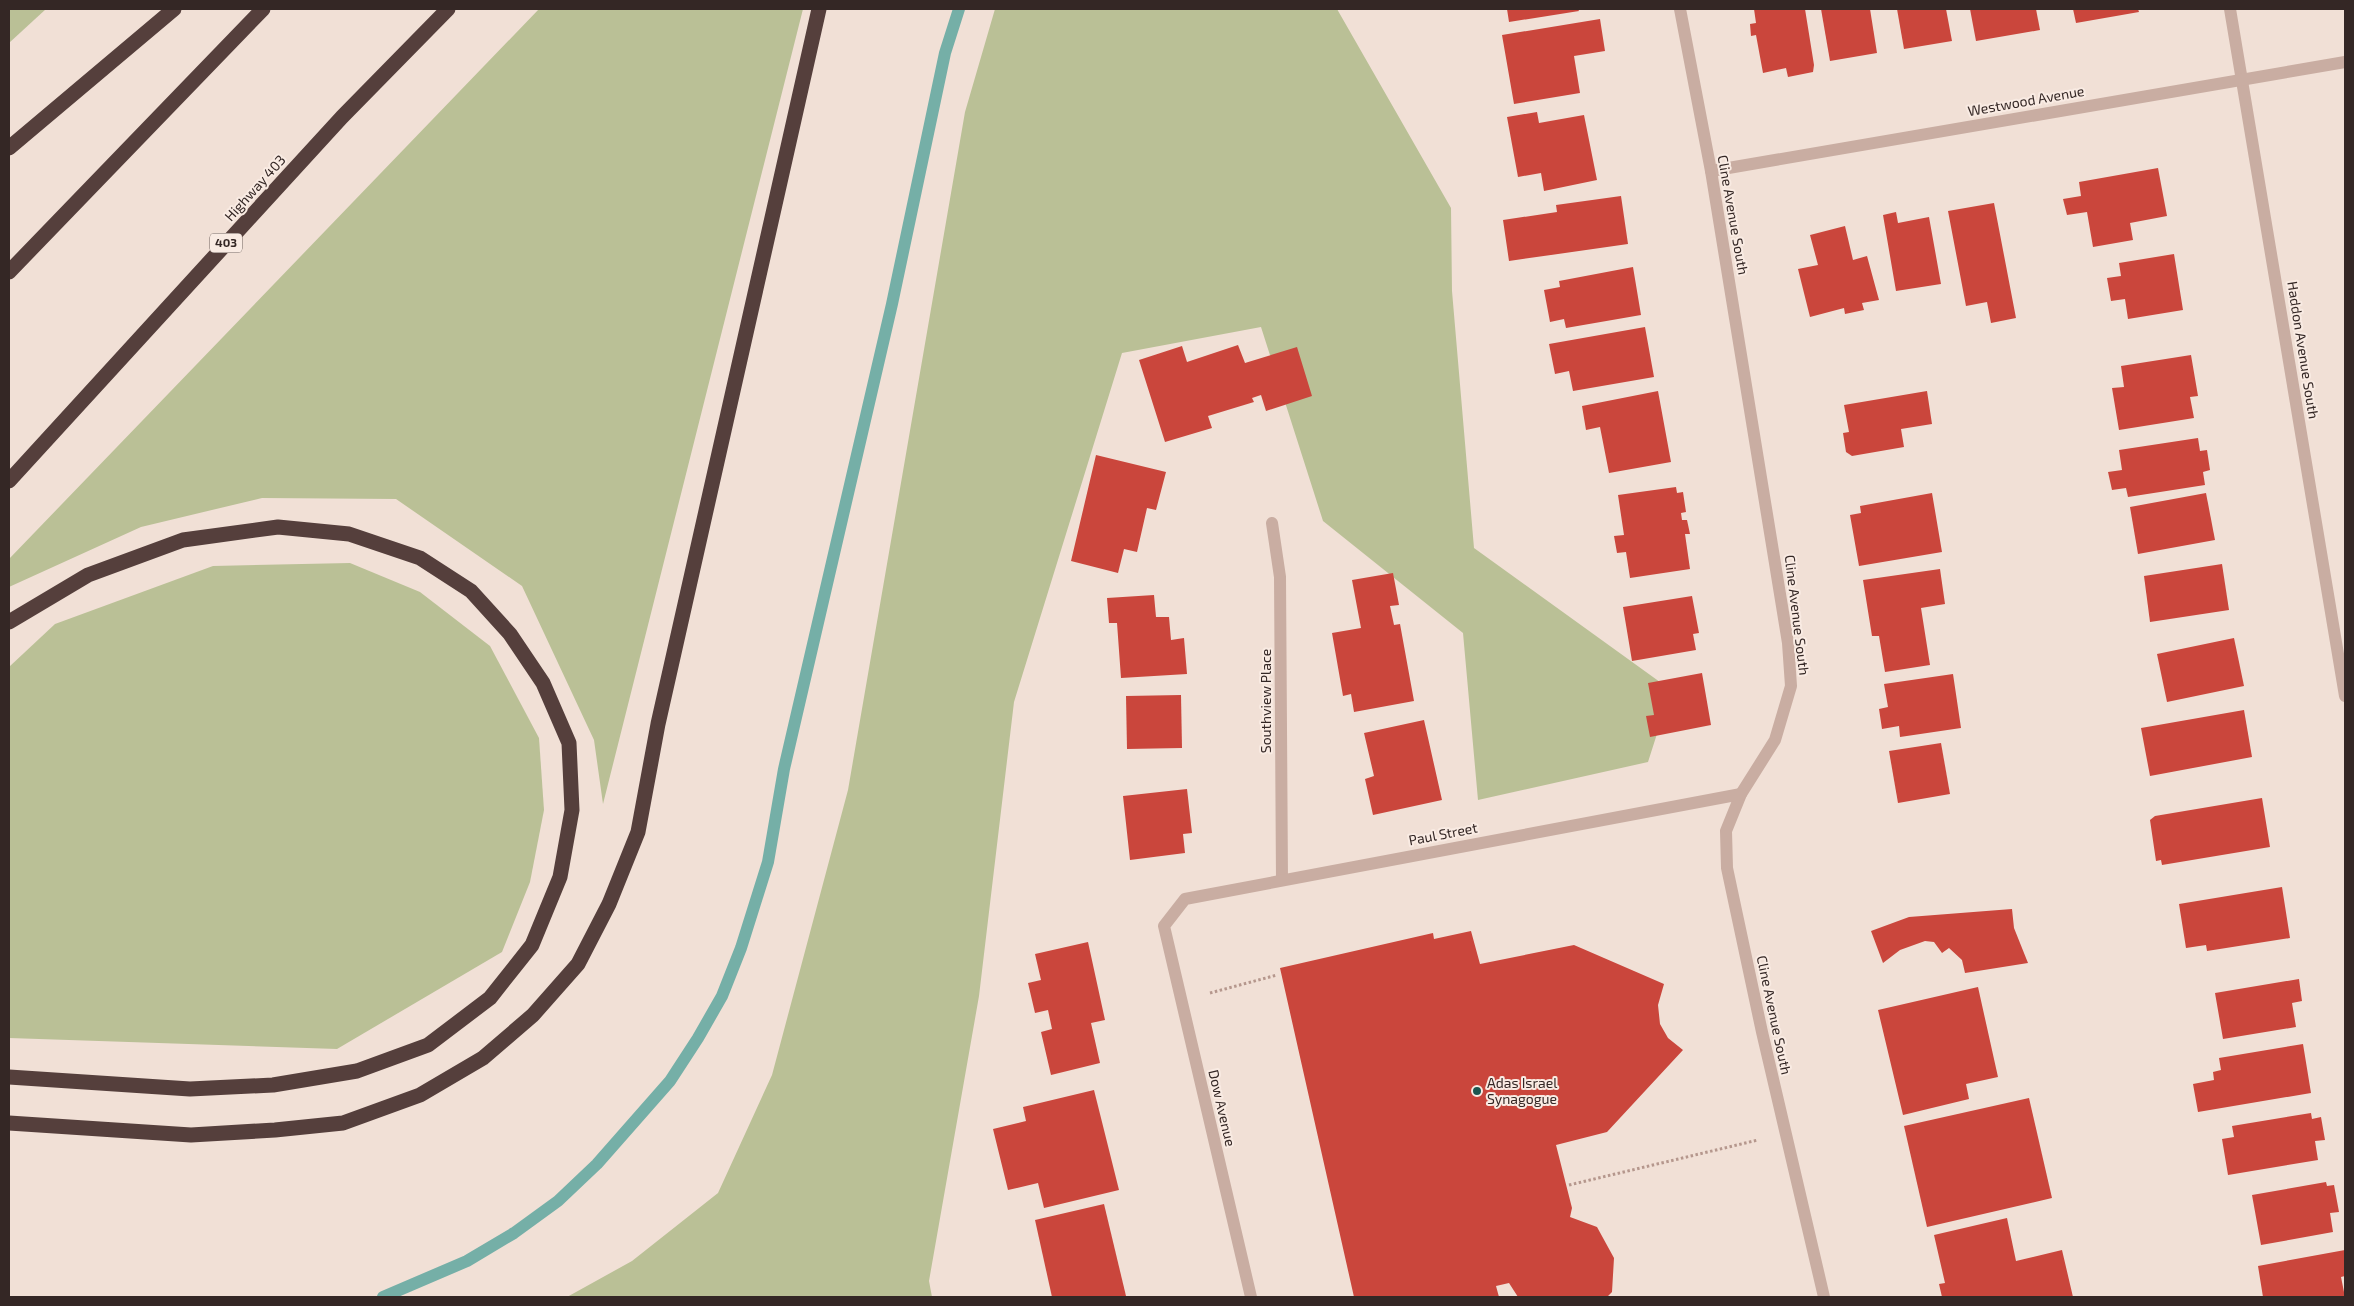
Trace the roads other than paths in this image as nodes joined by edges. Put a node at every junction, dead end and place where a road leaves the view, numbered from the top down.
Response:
1 (174, 9) edge
2 (263, 9) edge
3 (448, 9) edge
4 (819, 9) edge
5 (1680, 9) edge
6 (2230, 9) edge
7 (2345, 62) edge
8 (2243, 79) junction
9 (9, 148) edge
10 (1711, 171) junction
11 (9, 272) edge
12 (9, 481) edge
13 (1272, 523) dead end
14 (9, 622) edge
15 (2345, 696) edge
16 (1741, 794) junction
17 (1282, 879) junction
18 (1164, 926) joint
19 (9, 1077) edge
20 (9, 1123) edge
21 (1251, 1297) edge
22 (1824, 1297) edge

1 - 9 highway
2 - 11 highway
3 - 12 highway, Highway 403 / 403
4 - 20 highway
5 - 10 street, Cline Avenue South
6 - 8 street, Haddon Avenue South
7 - 8 street, Westwood Avenue
8 - 10 street, Westwood Avenue
8 - 15 street, Haddon Avenue South
10 - 16 street, Cline Avenue South
13 - 17 street, Southview Place
14 - 19 highway
16 - 17 street, Paul Street
16 - 22 street, Cline Avenue South
17 - 18 street, Paul Street
18 - 21 street, Dow Avenue

